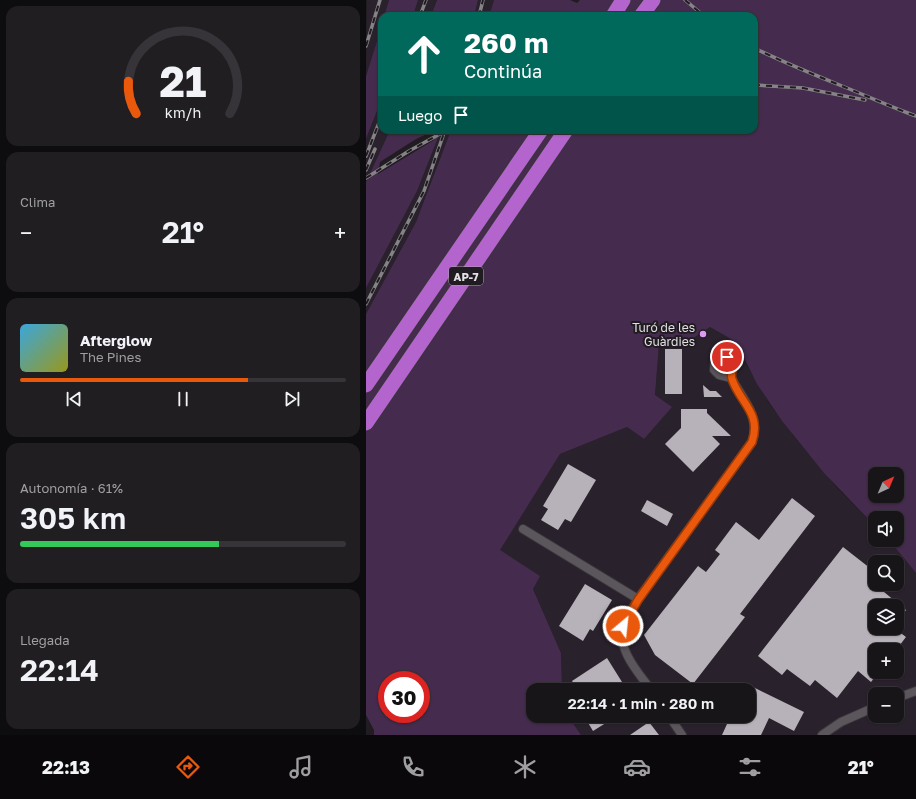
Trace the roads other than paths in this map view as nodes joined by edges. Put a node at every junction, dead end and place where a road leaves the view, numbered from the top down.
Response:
1 (647, 0) edge
2 (653, 0) edge
3 (640, 12) edge
4 (644, 12) edge
5 (538, 134) edge
6 (563, 134) edge
7 (731, 378) dead end
8 (366, 385) edge
9 (366, 423) edge
10 (522, 529) dead end
11 (638, 600) junction
12 (646, 683) edge
13 (916, 691) edge
14 (904, 695) edge
15 (868, 710) edge
16 (674, 723) edge
17 (682, 735) edge
18 (822, 735) edge

1 - 3 highway
2 - 4 highway
5 - 8 highway, AP-7
6 - 9 highway, AP-7
7 - 11 street
10 - 11 street
11 - 12 street
13 - 14 street
15 - 18 street
16 - 17 street

